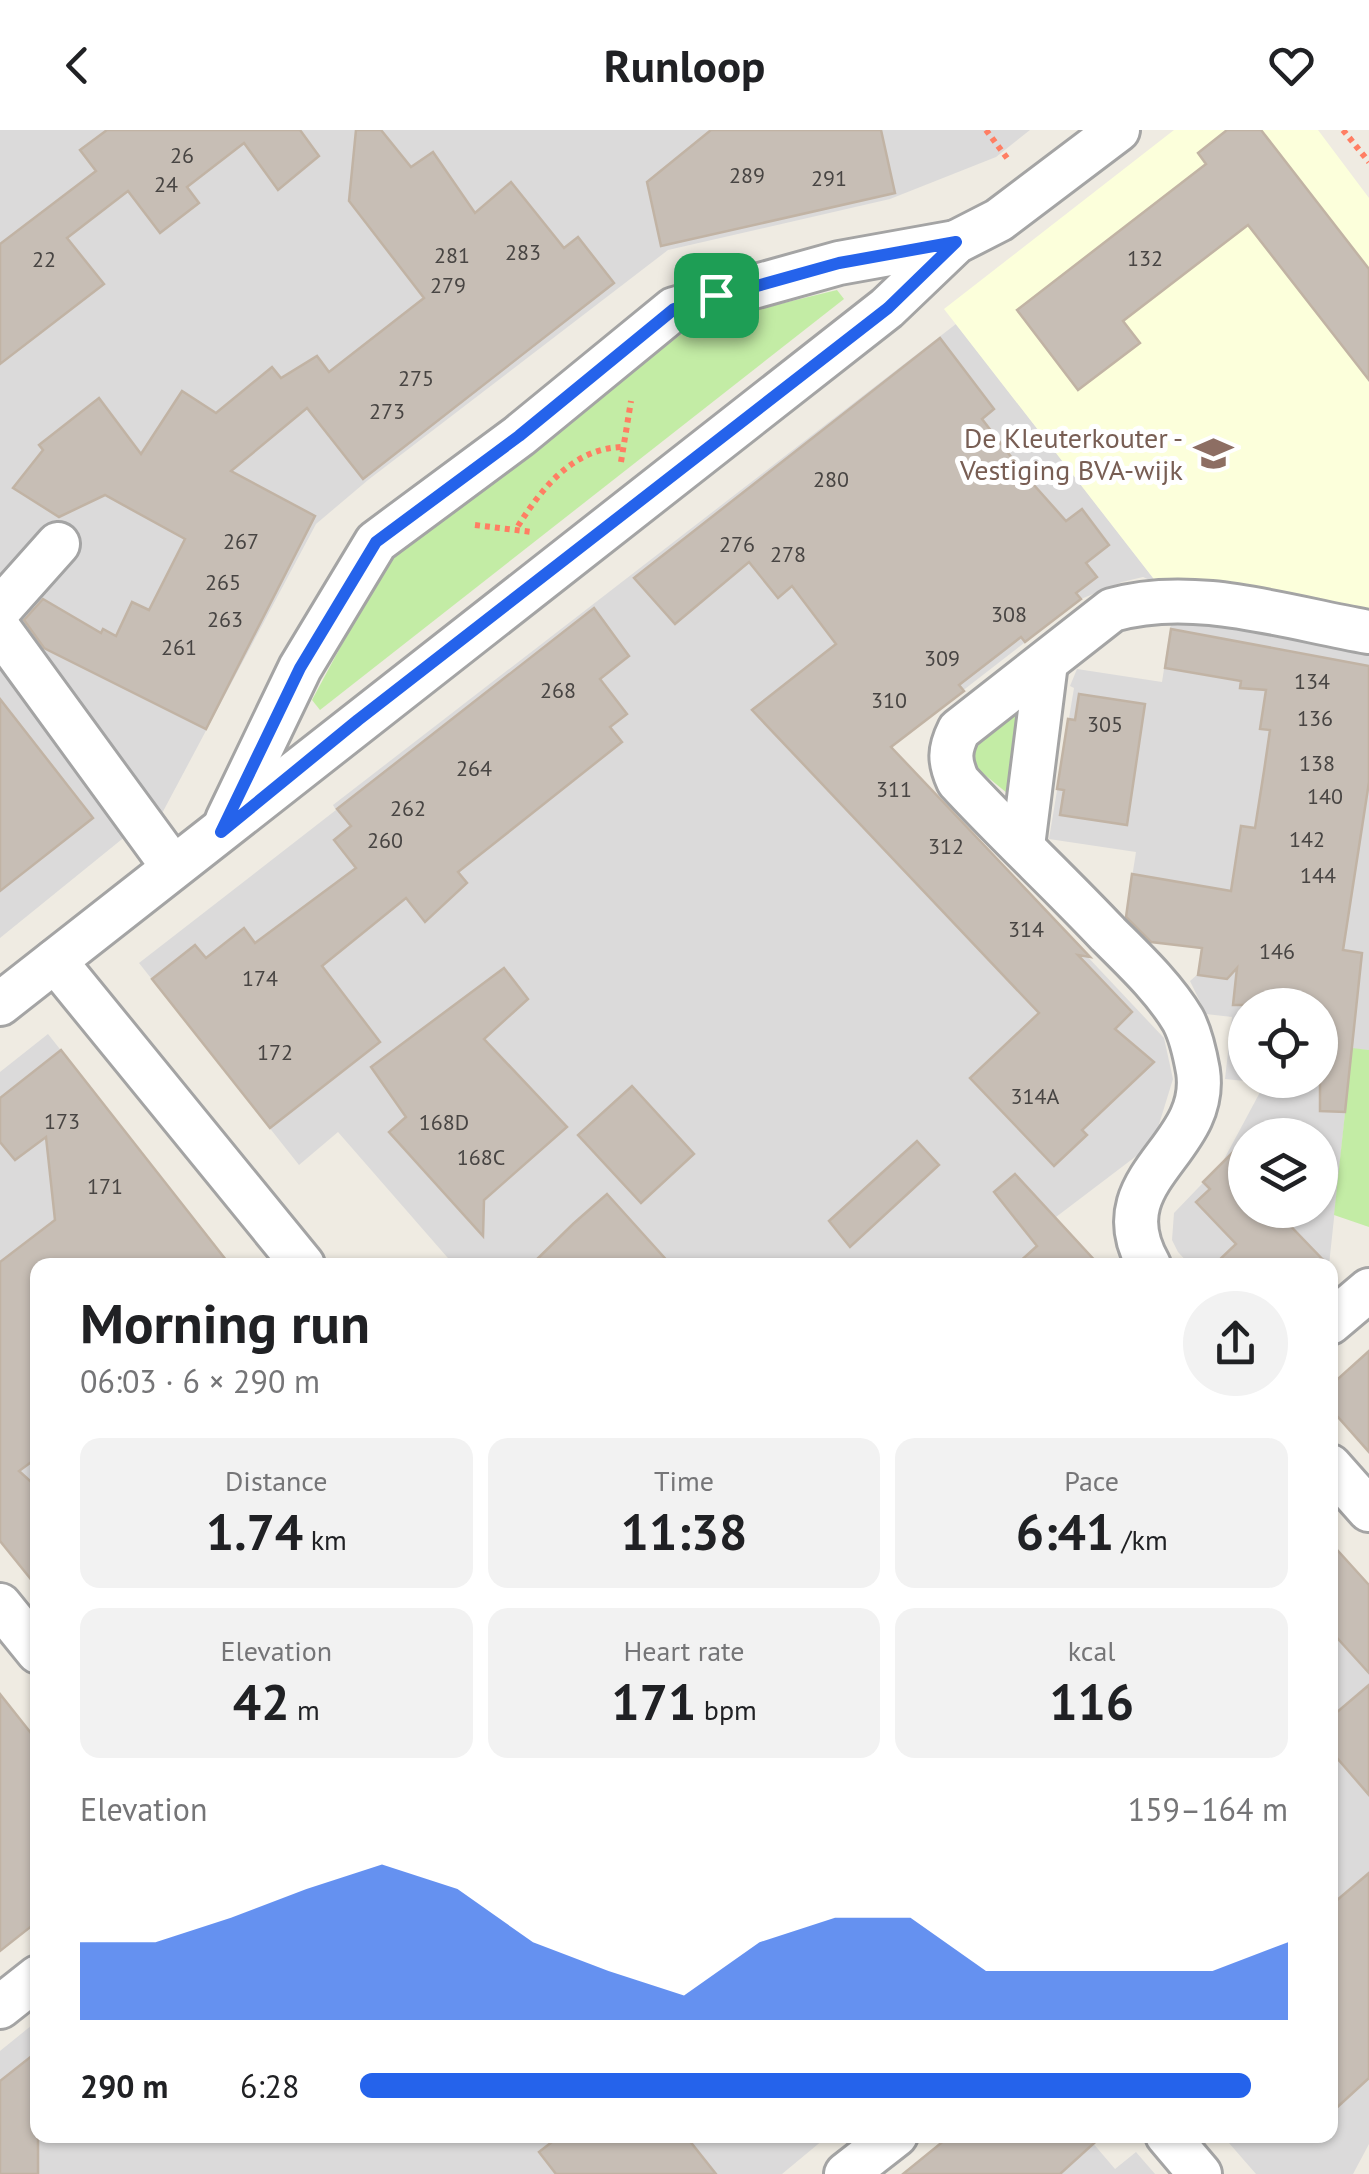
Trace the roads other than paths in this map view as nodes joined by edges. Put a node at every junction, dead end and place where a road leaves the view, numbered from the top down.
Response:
1 (1118, 130) edge
2 (956, 242) junction
3 (58, 544) dead end
4 (0, 609) edge
5 (0, 630) edge
6 (1369, 632) edge
7 (1046, 663) junction
8 (221, 832) junction
9 (1024, 846) junction
10 (172, 867) junction
11 (55, 960) junction
12 (0, 1004) edge
13 (297, 1258) edge
14 (1146, 1258) edge
15 (1369, 1290) edge
16 (1338, 1317) edge
17 (1338, 1475) edge
18 (1369, 1510) edge
19 (0, 1604) edge
20 (30, 1642) edge
21 (30, 1983) edge
22 (0, 2006) edge
23 (886, 2143) edge
24 (1174, 2143) edge
25 (846, 2174) edge
26 (1200, 2174) edge

1 - 2 street
2 - 8 street
2 - 8 street
3 - 4 street
5 - 10 street
6 - 7 street
7 - 9 street
7 - 9 street
8 - 10 street
9 - 14 street
10 - 11 street
11 - 12 street
11 - 13 street
15 - 16 street
17 - 18 street
19 - 20 street
21 - 22 street
23 - 25 street
24 - 26 street

